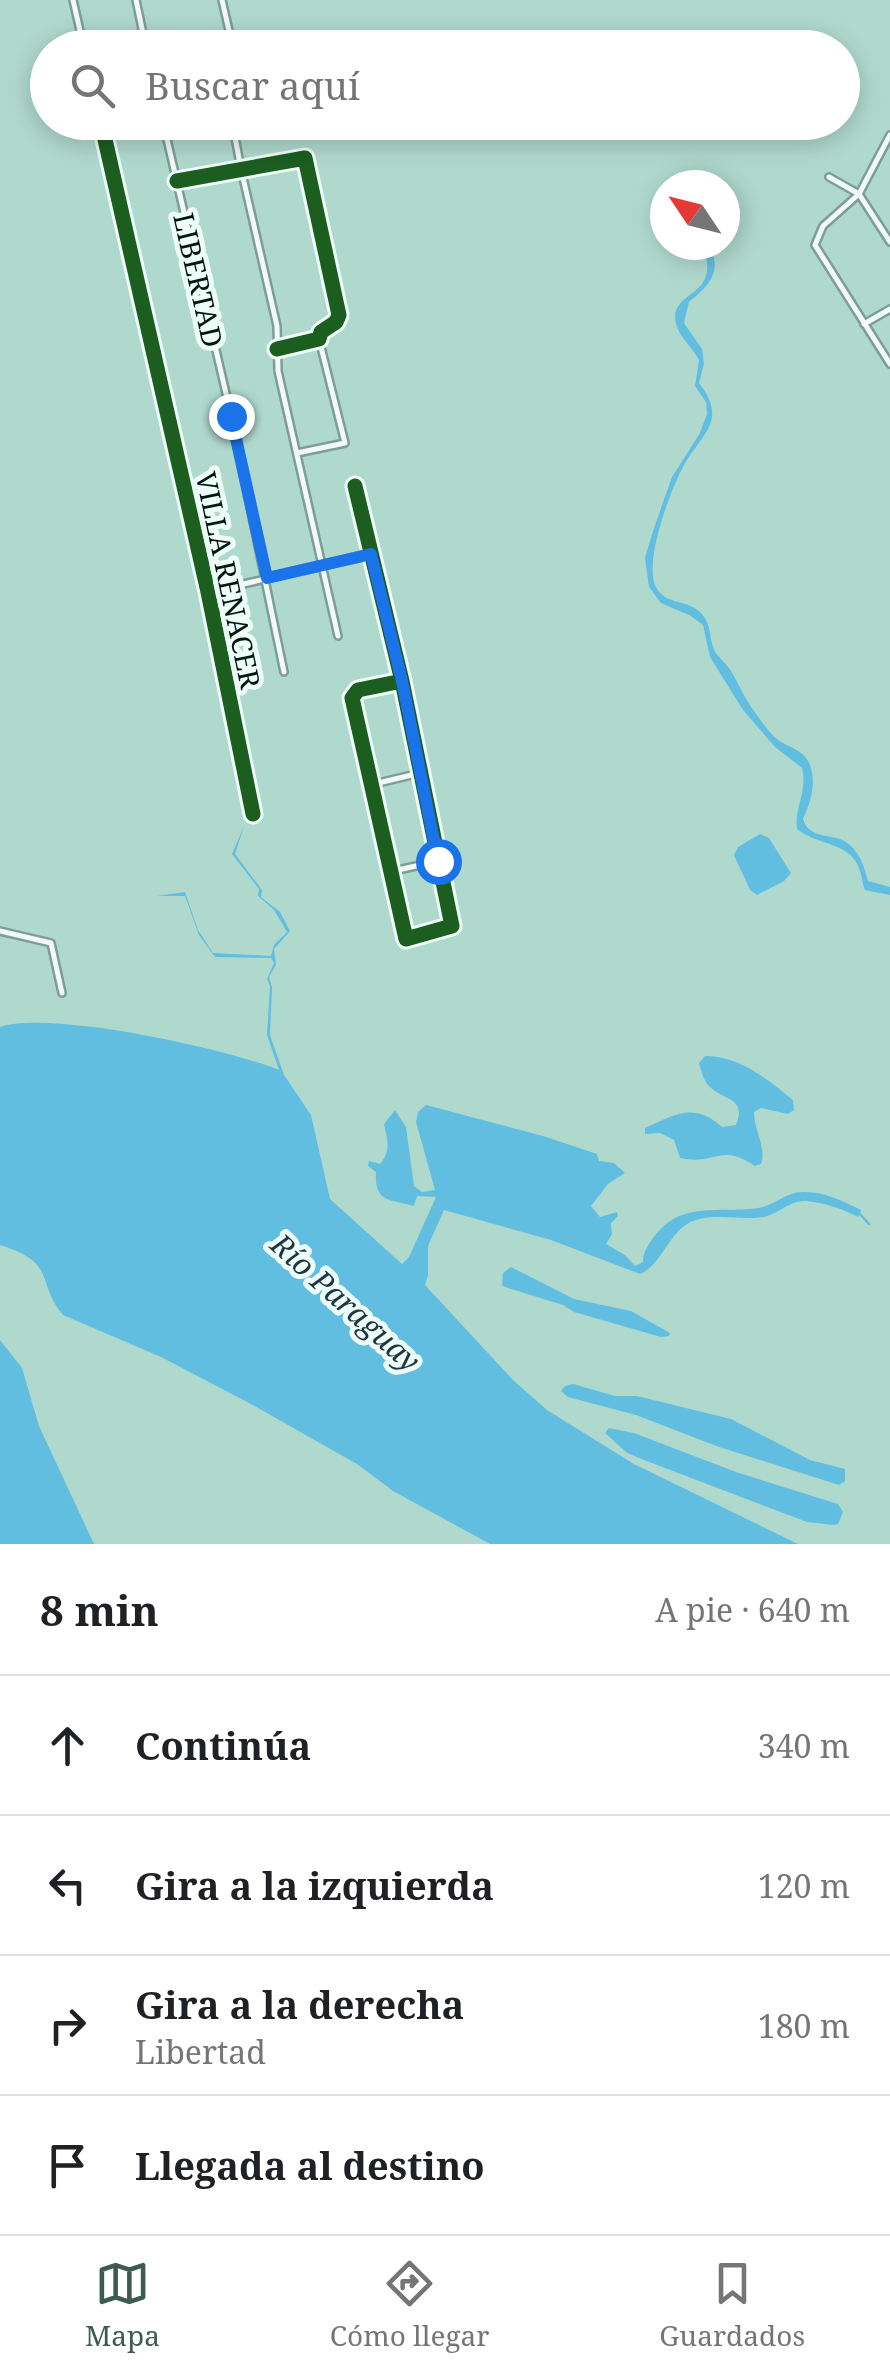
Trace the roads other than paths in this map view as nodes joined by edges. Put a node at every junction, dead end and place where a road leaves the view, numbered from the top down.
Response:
1 (73, 0) edge
2 (136, 0) edge
3 (222, 0) edge
4 (80, 30) edge
5 (142, 30) edge
6 (229, 30) edge
7 (890, 135) edge
8 (105, 140) edge
9 (167, 140) edge
10 (235, 140) edge
11 (241, 170) junction
12 (829, 177) dead end
13 (177, 182) junction
14 (859, 194) junction
15 (890, 242) edge
16 (890, 308) edge
17 (864, 324) junction
18 (319, 339) junction
19 (277, 350) junction
20 (890, 364) edge
21 (297, 454) junction
22 (354, 486) dead end
23 (371, 554) junction
24 (322, 566) junction
25 (267, 578) junction
26 (208, 592) junction
27 (338, 636) dead end
28 (284, 672) dead end
29 (402, 681) junction
30 (420, 774) junction
31 (370, 785) junction
32 (253, 814) dead end
33 (438, 861) junction
34 (389, 872) junction
35 (0, 931) edge
36 (62, 993) dead end

1 - 4 street
2 - 5 street
3 - 6 street
7 - 14 street
8 - 26 street, VILLA RENACER
9 - 13 street, LIBERTAD
10 - 11 street
11 - 13 street
11 - 18 street
11 - 19 street
12 - 14 street
13 - 25 street, LIBERTAD
14 - 15 street
14 - 17 street
16 - 17 street
17 - 20 street
18 - 19 street
18 - 21 street
19 - 21 street
21 - 24 street
22 - 23 street
23 - 24 street
23 - 29 street
24 - 25 street
24 - 27 street
25 - 26 street
25 - 28 street, LIBERTAD
26 - 32 street, VILLA RENACER
29 - 30 street
29 - 31 street
30 - 31 street
30 - 33 street
31 - 34 street
33 - 34 street
33 - 34 street
35 - 36 street

